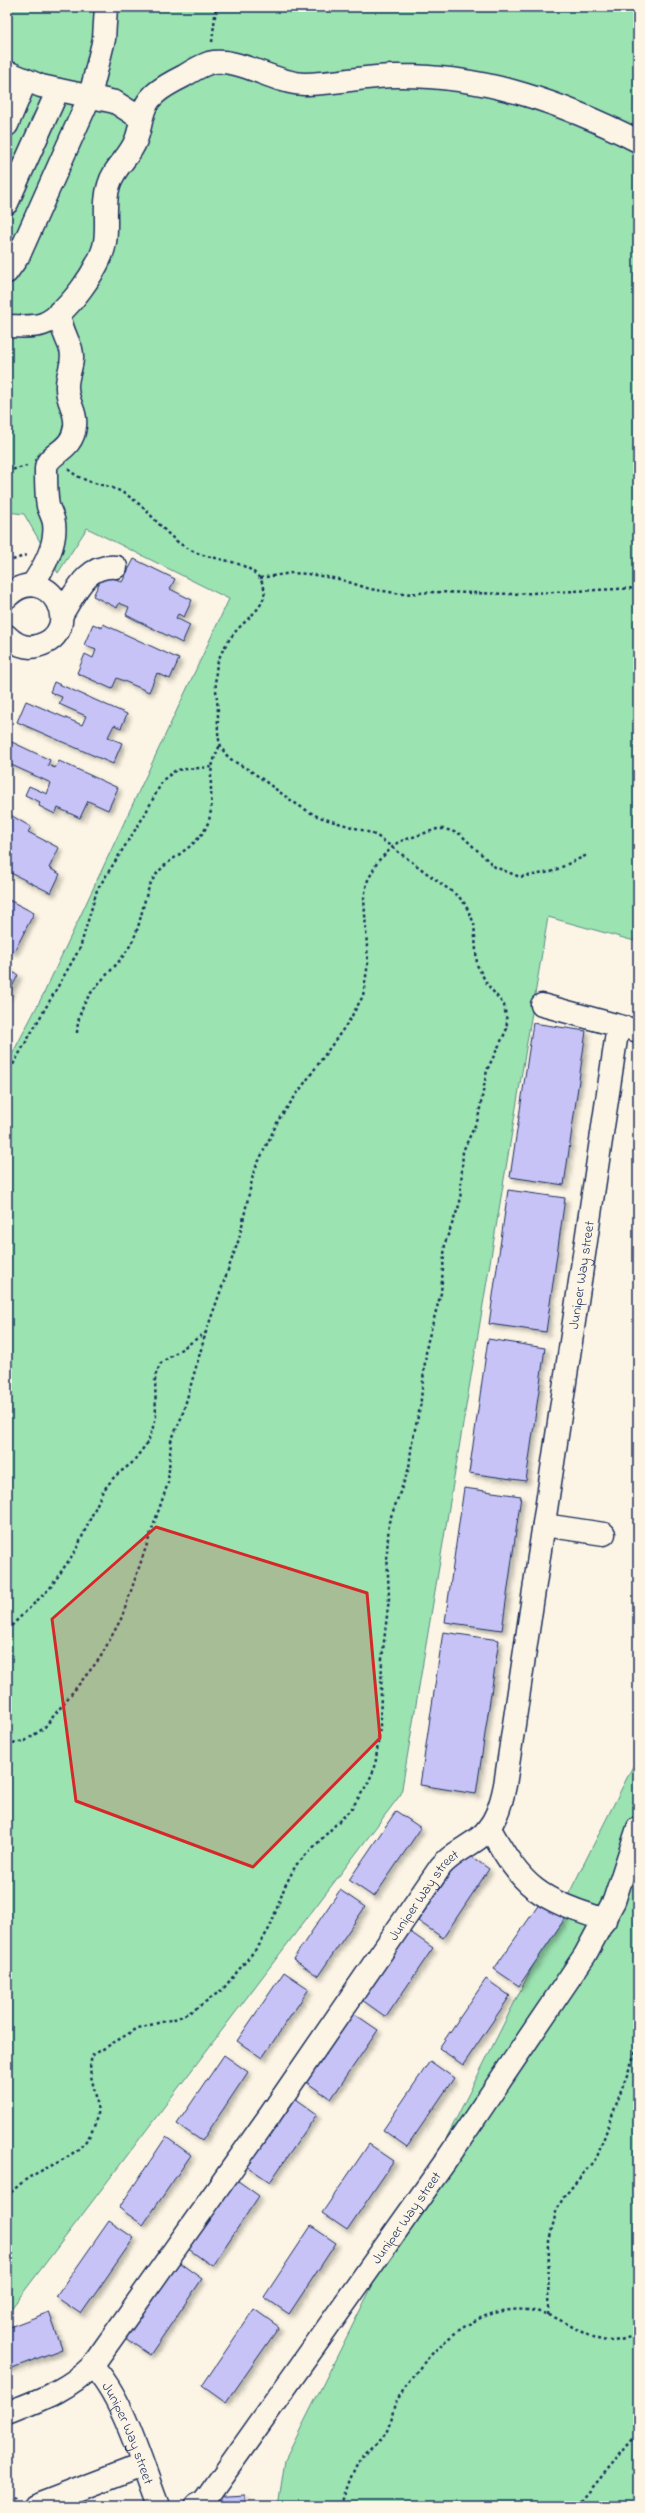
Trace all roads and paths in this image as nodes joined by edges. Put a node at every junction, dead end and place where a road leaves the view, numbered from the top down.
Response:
1 (106, 7) edge
2 (216, 7) edge
3 (213, 62) junction
4 (16, 76) edge
5 (58, 90) junction
6 (90, 96) junction
7 (140, 118) junction
8 (7, 125) edge
9 (638, 142) edge
10 (7, 203) edge
11 (7, 272) edge
12 (59, 312) junction
13 (7, 326) edge
14 (52, 458) junction
15 (7, 471) edge
16 (116, 567) dead end
17 (260, 578) junction
18 (32, 585) junction
19 (638, 588) edge
20 (7, 597) edge
21 (62, 614) junction
22 (7, 637) edge
23 (220, 745) junction
24 (212, 767) junction
25 (391, 846) junction
26 (587, 855) dead end
27 (542, 1005) dead end
28 (628, 1028) edge
29 (77, 1033) dead end
30 (7, 1075) edge
31 (206, 1332) junction
32 (544, 1525) junction
33 (604, 1534) dead end
34 (7, 1630) edge
35 (7, 1744) edge
36 (489, 1827) junction
37 (638, 1828) edge
38 (605, 1920) junction
39 (638, 2045) edge
40 (7, 2197) edge
41 (548, 2315) junction
42 (638, 2333) edge
43 (92, 2366) junction
44 (7, 2413) edge
45 (638, 2433) edge
46 (142, 2465) junction
47 (200, 2504) edge
48 (159, 2505) edge
49 (36, 2506) edge
50 (340, 2506) edge
51 (577, 2506) edge

1 - 6 street
2 - 3 path
3 - 7 street
3 - 9 street
4 - 5 street
4 - 8 street
5 - 6 street
5 - 10 street
6 - 7 street
6 - 11 street
7 - 12 street
12 - 13 street
12 - 14 street
14 - 15 path
14 - 17 path
14 - 18 street
16 - 21 street
17 - 19 path
17 - 23 path
18 - 20 street
18 - 21 street
21 - 22 street
23 - 24 path
23 - 25 path
24 - 29 path
24 - 30 path
25 - 26 path
25 - 31 path
25 - 40 path
27 - 28 street, Juniper Way street
28 - 32 street, Juniper Way street
31 - 34 path
31 - 35 path
32 - 33 street
32 - 36 street, Juniper Way street
36 - 38 street
36 - 43 street, Juniper Way street
37 - 38 street, Juniper Way street
38 - 47 street, Juniper Way street
39 - 41 path
41 - 42 path
41 - 50 path
43 - 44 street, Juniper Way street
43 - 46 street, Juniper Way street
45 - 51 path
46 - 48 street, Juniper Way street
46 - 49 street

